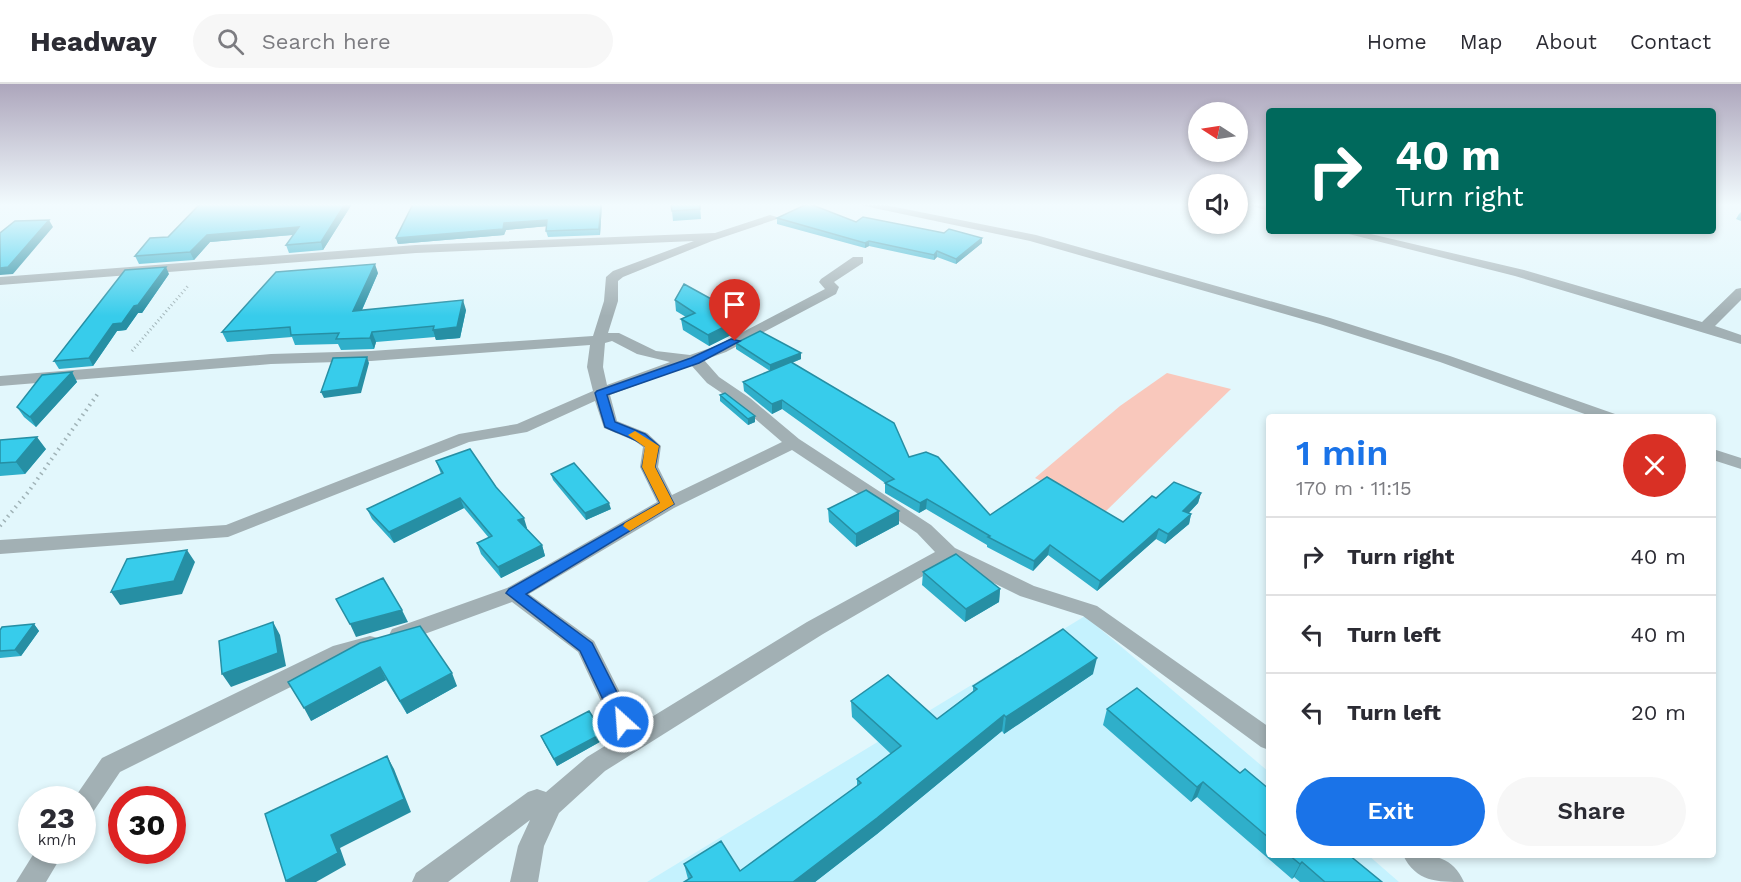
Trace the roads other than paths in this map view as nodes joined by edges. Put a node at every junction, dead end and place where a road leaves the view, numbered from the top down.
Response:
1 (577, 241) edge
2 (705, 241) edge
3 (1043, 241) edge
4 (1386, 241) edge
5 (858, 260) dead end
6 (0, 281) edge
7 (1741, 292) edge
8 (1705, 327) junction
9 (600, 340) junction
10 (1741, 340) edge
11 (695, 360) junction
12 (0, 381) edge
13 (601, 393) junction
14 (1601, 414) edge
15 (793, 443) junction
16 (1716, 455) edge
17 (1741, 464) edge
18 (667, 504) junction
19 (0, 547) edge
20 (948, 553) junction
21 (514, 593) junction
22 (1266, 738) edge
23 (632, 741) junction
24 (96, 787) edge
25 (550, 805) junction
26 (1420, 858) edge
27 (42, 864) edge
28 (30, 882) edge
29 (426, 882) edge
30 (524, 882) edge
31 (1450, 882) edge

1 - 6 street
2 - 9 street
3 - 14 street
4 - 8 street
5 - 11 street
7 - 8 street
8 - 10 street
9 - 11 street
9 - 12 street
9 - 13 street
11 - 13 street
11 - 15 street
13 - 18 street
13 - 19 street
15 - 18 street
15 - 20 street
16 - 17 street
18 - 21 street
20 - 22 street
20 - 23 street
21 - 23 street
21 - 24 street
23 - 25 street
25 - 29 street
25 - 30 street
26 - 31 street
27 - 28 street

